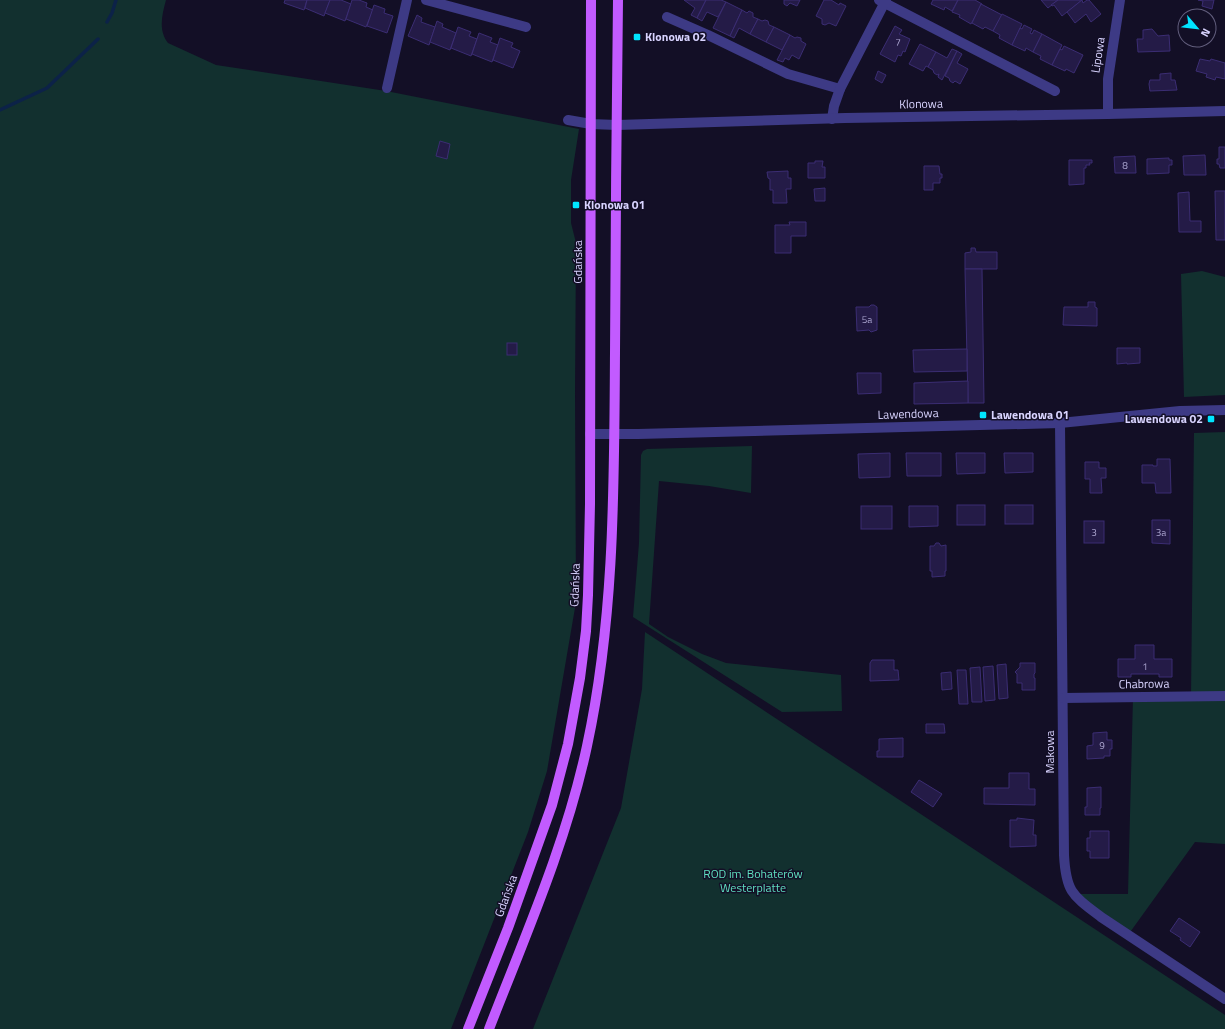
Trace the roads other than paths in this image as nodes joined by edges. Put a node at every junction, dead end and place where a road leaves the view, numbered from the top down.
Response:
1 (407, 0) edge
2 (426, 0) edge
3 (591, 0) edge
4 (618, 0) edge
5 (1120, 0) edge
6 (883, 1) edge
7 (667, 17) dead end
8 (526, 27) dead end
9 (387, 88) dead end
10 (840, 89) junction
11 (1055, 91) dead end
12 (1225, 111) edge
13 (1108, 114) junction
14 (832, 118) junction
15 (568, 120) dead end
16 (591, 124) junction
17 (617, 125) junction
18 (1225, 410) edge
19 (1060, 423) junction
20 (590, 434) junction
21 (614, 435) junction
22 (1225, 696) edge
23 (1063, 698) junction
24 (1225, 999) edge
25 (468, 1029) edge
26 (489, 1029) edge

1 - 9 street
2 - 8 street
3 - 16 main road, Gdańska
4 - 17 main road
5 - 13 street, Lipowa
6 - 10 street
6 - 11 street
7 - 10 street
10 - 14 street
12 - 13 street, Klonowa
13 - 14 street, Klonowa
14 - 17 street, Klonowa
15 - 16 street
16 - 17 street
16 - 20 main road, Gdańska
17 - 21 main road
18 - 19 street, Lawendowa
19 - 21 street, Lawendowa
19 - 23 street, Makowa
20 - 21 street, Lawendowa
20 - 25 main road, Gdańska
21 - 26 main road
22 - 23 street, Chabrowa
23 - 24 street, Makowa

